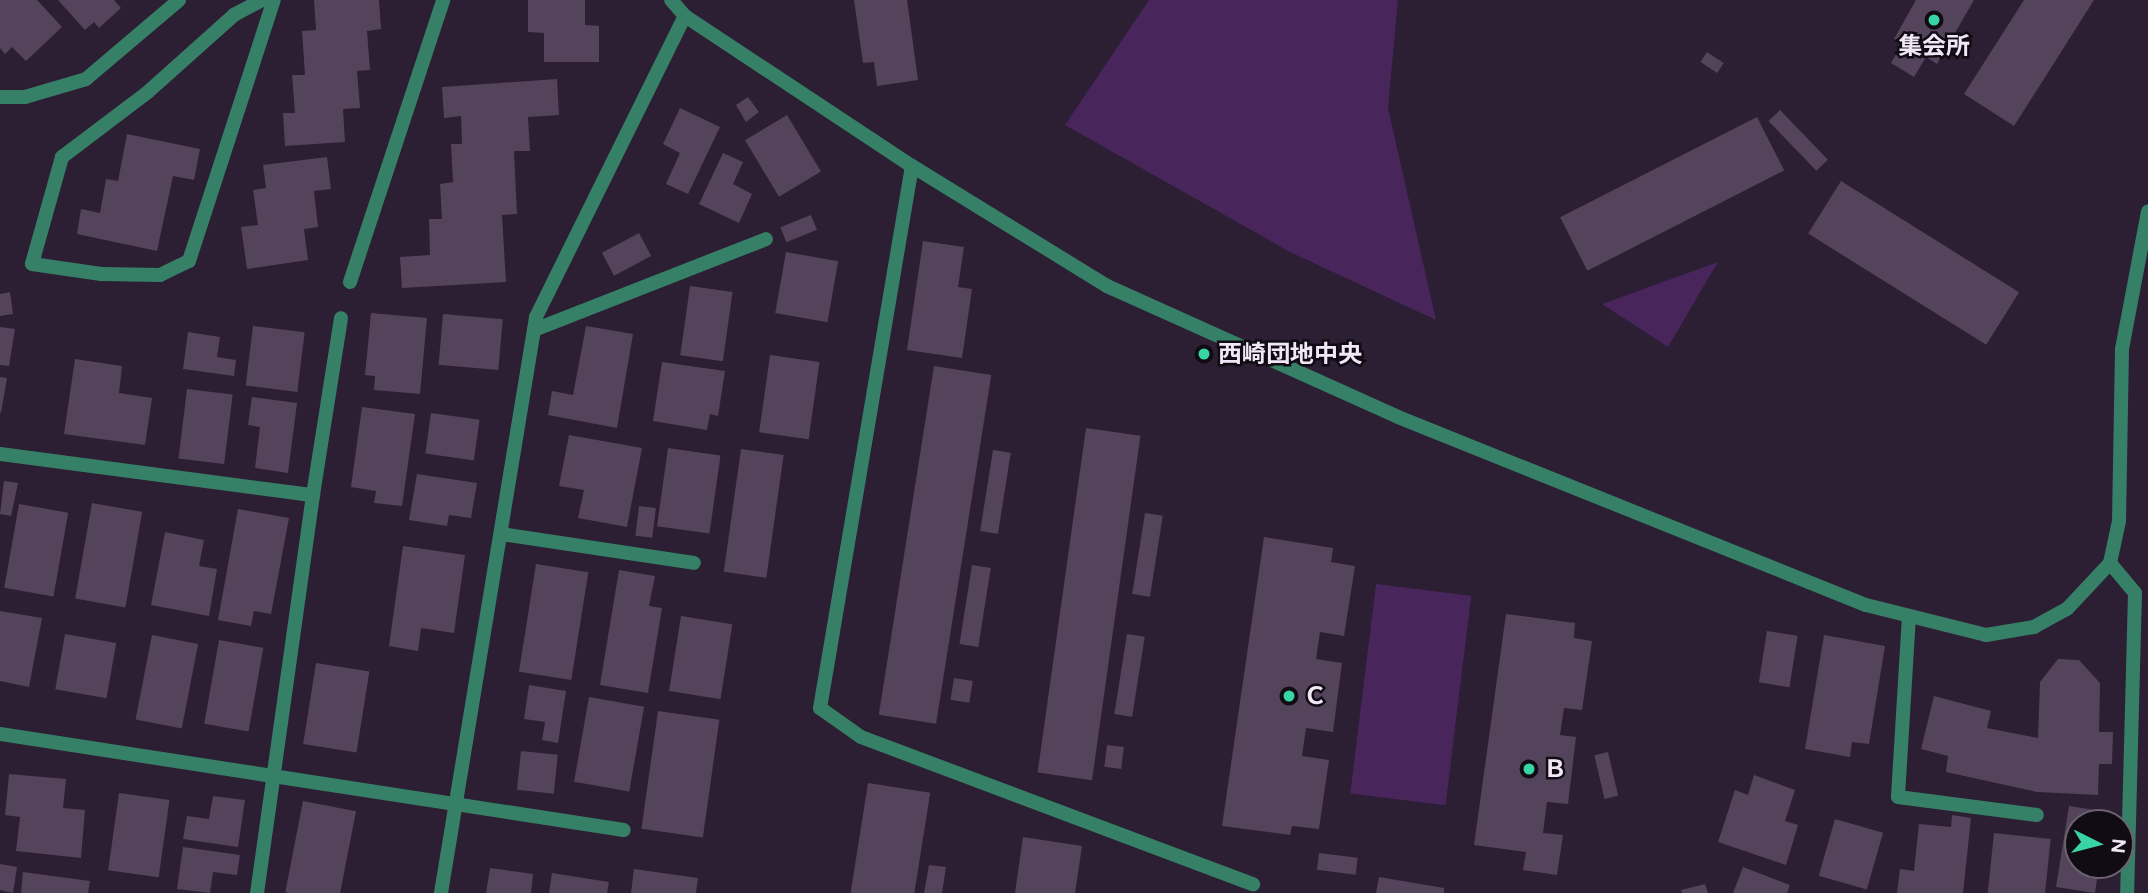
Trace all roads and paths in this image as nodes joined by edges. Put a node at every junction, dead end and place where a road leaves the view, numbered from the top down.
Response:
1 (179, 0) edge
2 (262, 0) edge
3 (274, 0) edge
4 (443, 0) edge
5 (671, 0) edge
6 (685, 16) junction
7 (0, 97) edge
8 (912, 166) junction
9 (2148, 211) edge
10 (766, 239) dead end
11 (350, 282) dead end
12 (341, 318) dead end
13 (534, 330) junction
14 (0, 454) edge
15 (313, 495) junction
16 (501, 534) junction
17 (694, 563) dead end
18 (2110, 563) junction
19 (1909, 616) junction
20 (0, 734) edge
21 (273, 776) junction
22 (456, 805) junction
23 (2036, 815) dead end
24 (624, 830) dead end
25 (1252, 884) dead end
26 (257, 893) edge
27 (441, 893) edge
28 (2127, 893) edge

1 - 7 street
2 - 3 street
4 - 11 street
5 - 6 street
6 - 8 street
6 - 13 street
8 - 19 street
8 - 25 street
9 - 18 street
10 - 13 street
12 - 15 street
13 - 16 street
14 - 15 street
15 - 21 street
16 - 17 street
16 - 22 street
18 - 19 street
18 - 28 street
19 - 23 street
20 - 21 street
21 - 22 street
21 - 26 street
22 - 24 street
22 - 27 street

